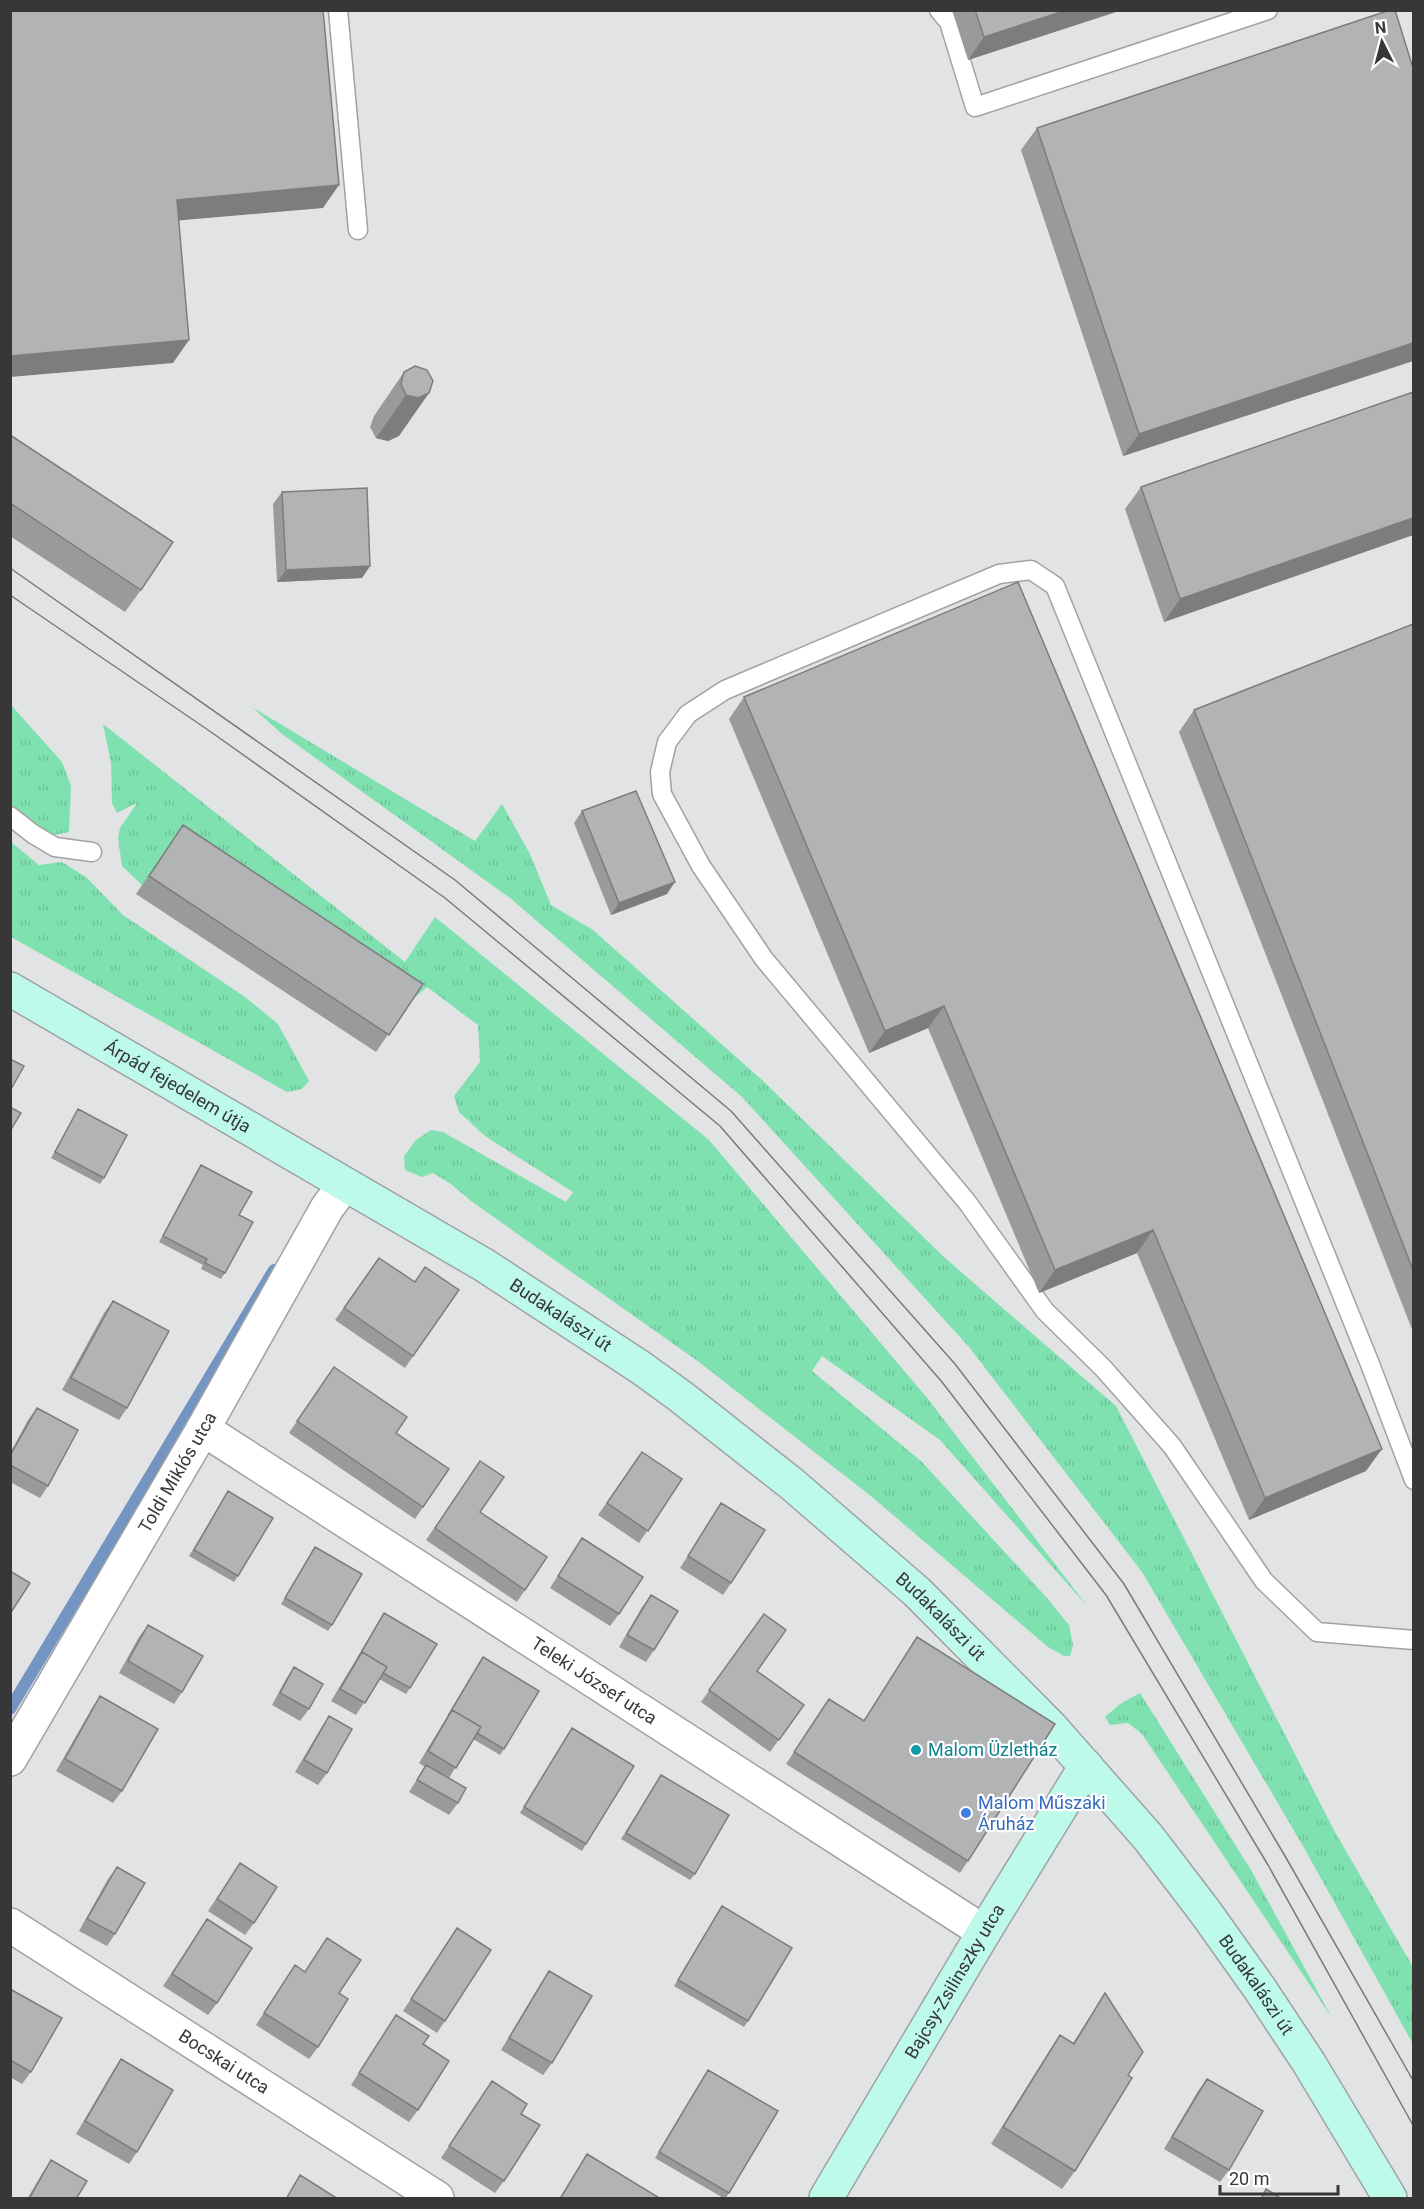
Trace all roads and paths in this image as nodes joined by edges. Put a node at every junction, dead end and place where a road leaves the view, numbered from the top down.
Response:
1 (338, 10) edge
2 (939, 10) edge
3 (1268, 10) edge
4 (358, 230) dead end
5 (10, 816) edge
6 (92, 852) dead end
7 (10, 989) edge
8 (344, 1185) junction
9 (203, 1429) junction
10 (1413, 1480) edge
11 (1413, 1640) edge
12 (10, 1759) edge
13 (1086, 1766) junction
14 (10, 1925) edge
15 (984, 1932) junction
16 (436, 2199) edge
17 (826, 2199) edge
18 (1390, 2199) edge

1 - 4 lane
2 - 3 lane
5 - 6 lane
7 - 8 main road, Árpád fejedelem útja
8 - 9 street, Toldi Miklós utca
8 - 13 main road, Budakalászi út
9 - 12 street, Toldi Miklós utca
9 - 15 street, Teleki József utca
10 - 11 lane
13 - 15 main road, Bajcsy-Zsilinszky utca
13 - 18 main road, Budakalászi út
14 - 16 street, Bocskai utca
15 - 17 main road, Bajcsy-Zsilinszky utca

